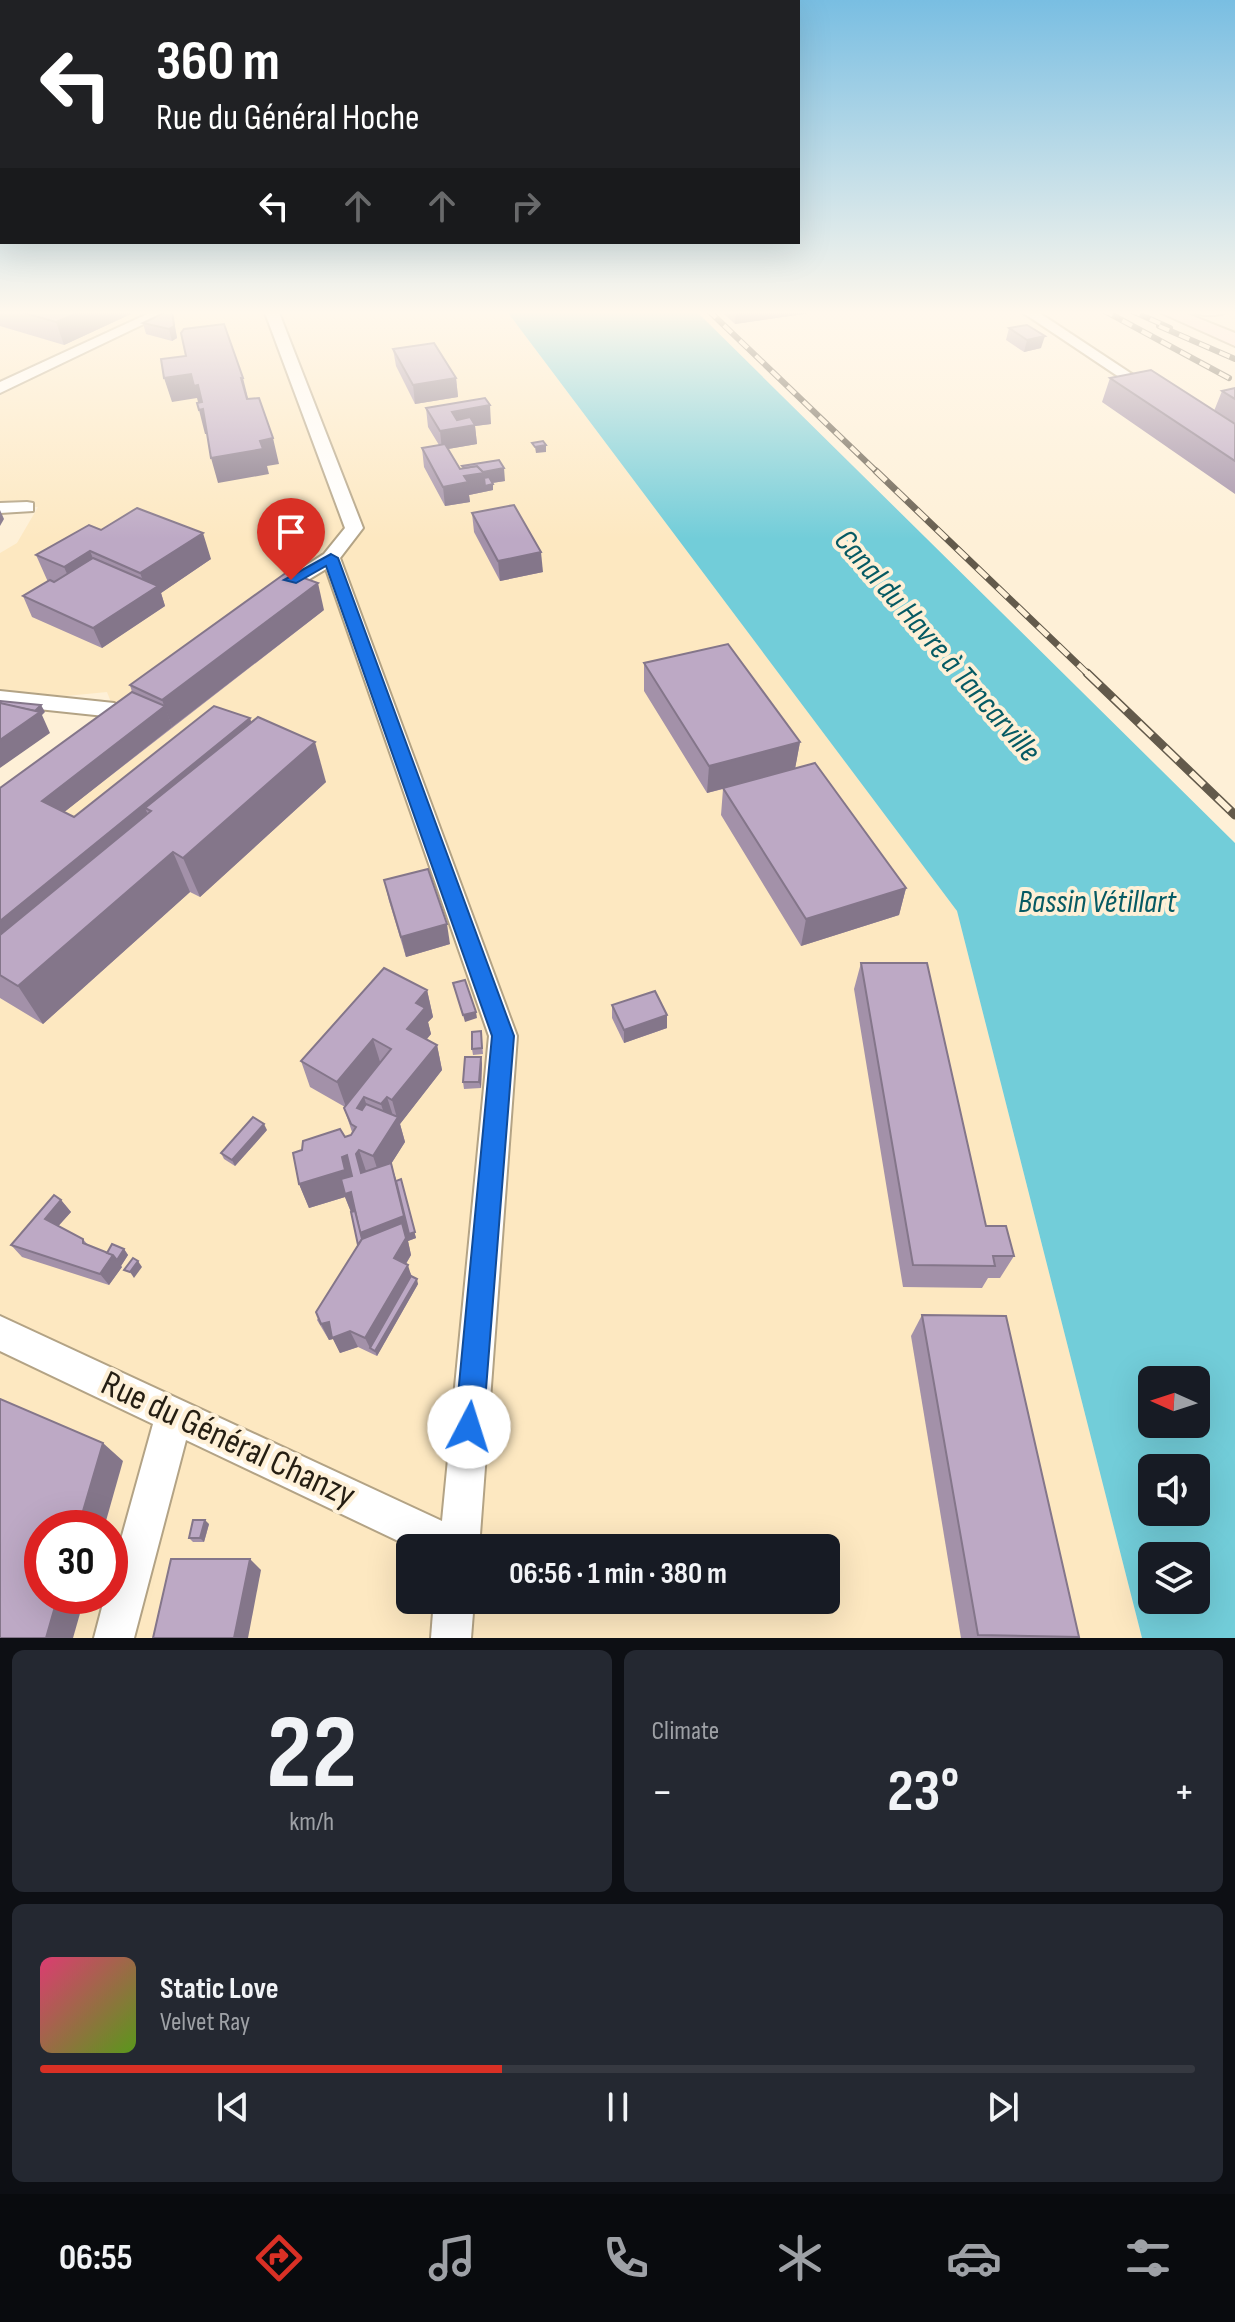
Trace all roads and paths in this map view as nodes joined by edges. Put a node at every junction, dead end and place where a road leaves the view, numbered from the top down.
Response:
1 (300, 386) edge
2 (1143, 386) edge
3 (1170, 404) edge
4 (27, 507) dead end
5 (0, 508) edge
6 (331, 558) junction
7 (260, 602) edge
8 (0, 698) edge
9 (89, 728) edge
10 (0, 1333) edge
11 (174, 1414) junction
12 (428, 1534) edge
13 (459, 1534) edge
14 (453, 1614) edge
15 (114, 1638) edge
16 (451, 1638) edge

1 - 6 street
2 - 3 street
4 - 5 street
6 - 7 street
6 - 13 street
8 - 9 street
10 - 11 street, Rue du Général Chanzy
11 - 12 street, Rue du Général Chanzy
11 - 15 street
14 - 16 street

